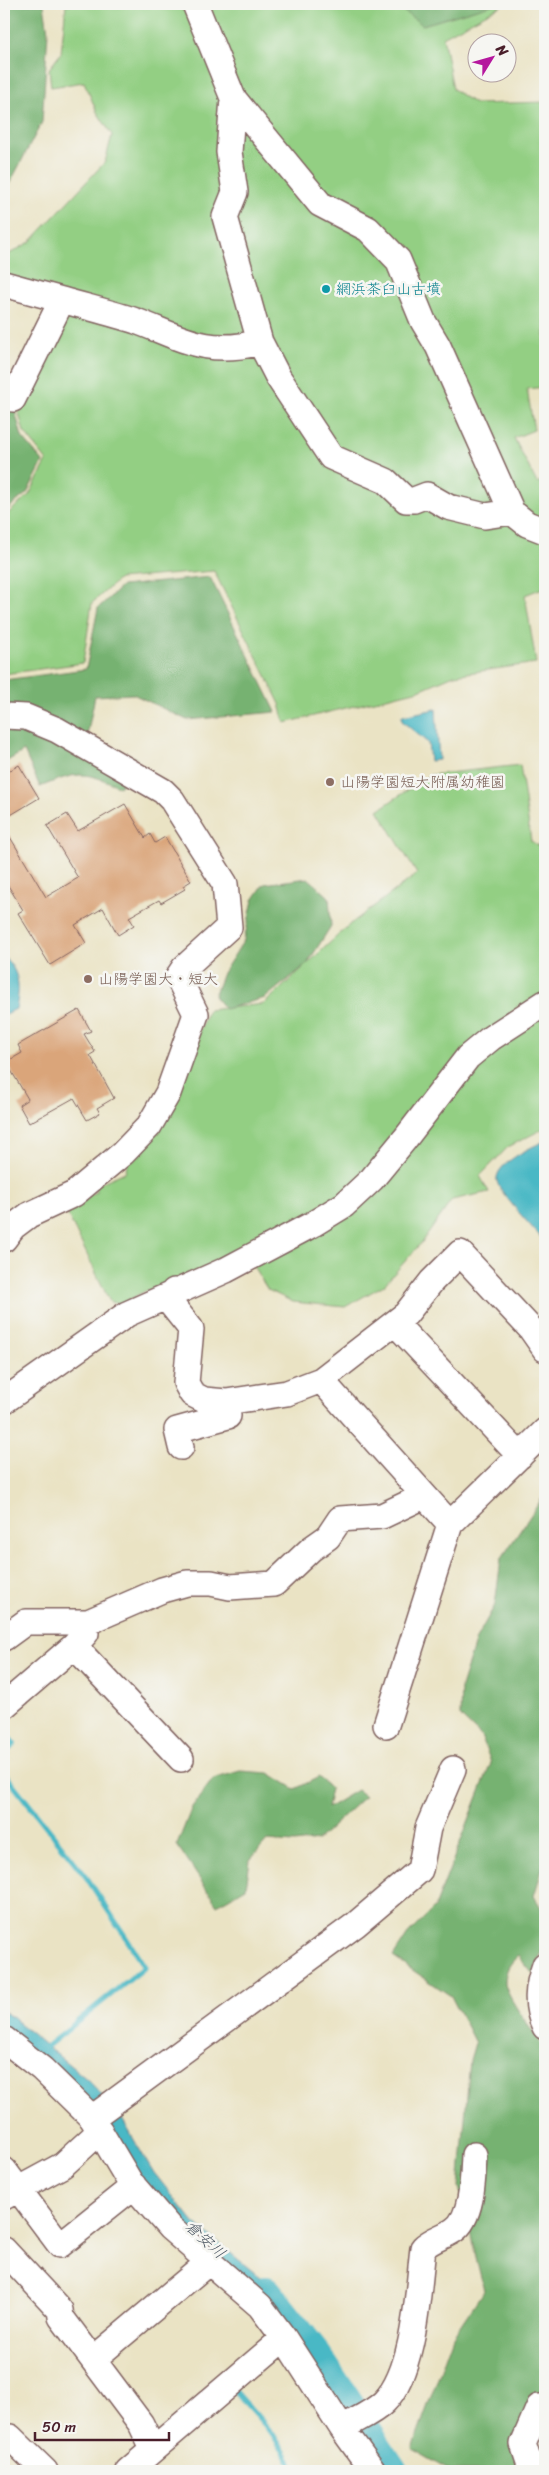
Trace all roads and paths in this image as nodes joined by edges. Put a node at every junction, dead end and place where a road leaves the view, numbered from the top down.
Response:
1 (196, 4) edge
2 (233, 98) junction
3 (4, 284) edge
4 (62, 300) junction
5 (260, 342) junction
6 (4, 394) edge
7 (512, 512) junction
8 (545, 531) edge
9 (4, 716) edge
10 (545, 1003) edge
11 (4, 1239) edge
12 (174, 1291) junction
13 (395, 1323) junction
14 (545, 1349) edge
15 (321, 1380) junction
16 (4, 1401) edge
17 (226, 1402) junction
18 (545, 1431) edge
19 (181, 1447) dead end
20 (520, 1456) junction
21 (424, 1496) junction
22 (450, 1524) junction
23 (101, 1617) junction
24 (4, 1638) edge
25 (74, 1646) junction
26 (4, 1706) edge
27 (386, 1725) dead end
28 (181, 1759) dead end
29 (454, 1769) dead end
30 (545, 1965) edge
31 (545, 2027) edge
32 (4, 2039) edge
33 (100, 2117) junction
34 (474, 2155) dead end
35 (4, 2170) edge
36 (134, 2186) junction
37 (11, 2193) edge
38 (4, 2250) edge
39 (209, 2262) junction
40 (284, 2338) junction
41 (103, 2351) dead end
42 (545, 2407) edge
43 (351, 2422) junction
44 (10, 2437) dead end
45 (156, 2448) junction
46 (45, 2471) edge
47 (128, 2471) edge
48 (373, 2471) edge
49 (532, 2471) edge

1 - 2 street
2 - 5 street
2 - 7 street
3 - 4 street
4 - 5 street
4 - 6 street
5 - 7 street
7 - 8 street
9 - 11 street
10 - 12 street
12 - 16 street
12 - 17 street
13 - 14 street
13 - 15 street
13 - 20 street
15 - 17 street
15 - 21 street
17 - 19 street
18 - 20 street
20 - 22 street
21 - 22 street
21 - 23 street
22 - 27 street
23 - 24 street
23 - 25 street
25 - 26 street
25 - 28 street
29 - 33 street
30 - 31 street
32 - 33 street
33 - 36 street
33 - 37 street
34 - 43 street
35 - 37 street
36 - 37 street
36 - 39 street
38 - 45 street
39 - 40 street
39 - 41 street
40 - 43 street
40 - 45 street
42 - 49 street
43 - 48 street
44 - 46 street
45 - 47 street

